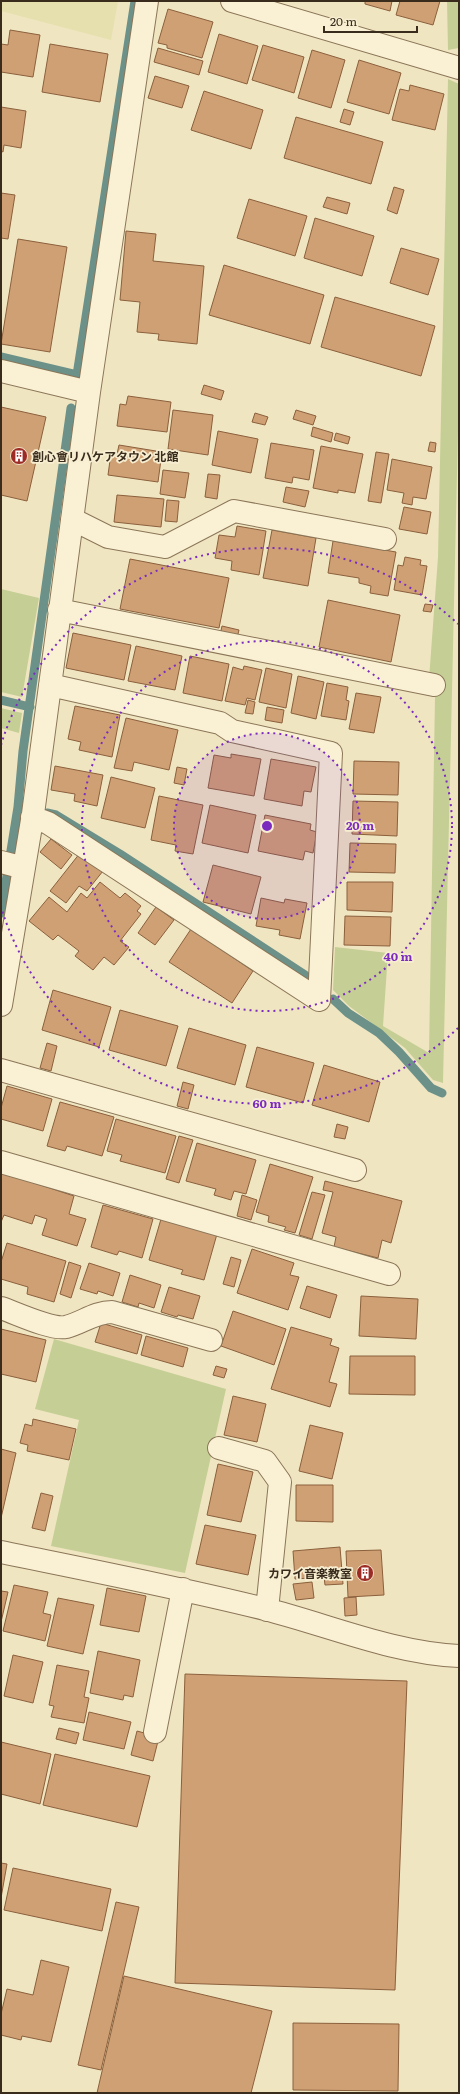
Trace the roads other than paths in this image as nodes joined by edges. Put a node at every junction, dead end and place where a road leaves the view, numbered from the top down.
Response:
1 (147, 1) edge
2 (232, 1) edge
3 (459, 68) edge
4 (1, 371) edge
5 (89, 392) junction
6 (72, 519) junction
7 (385, 539) dead end
8 (60, 610) junction
9 (50, 684) junction
10 (434, 686) dead end
11 (33, 812) junction
12 (11, 865) edge
13 (1, 1005) edge
14 (1, 1070) edge
15 (1, 1162) edge
16 (355, 1170) dead end
17 (389, 1274) dead end
18 (1, 1308) edge
19 (211, 1340) dead end
20 (219, 1448) dead end
21 (1, 1552) edge
22 (183, 1589) junction
23 (267, 1610) junction
24 (459, 1656) edge
25 (155, 1732) dead end

1 - 5 street
2 - 3 street
4 - 5 street
5 - 6 street
6 - 7 street
6 - 8 street
8 - 9 street
8 - 10 street
9 - 11 street
9 - 11 street
11 - 12 street
12 - 13 street
14 - 16 street
15 - 17 street
18 - 19 street
20 - 23 street
21 - 22 street
22 - 23 street
22 - 25 street
23 - 24 street

